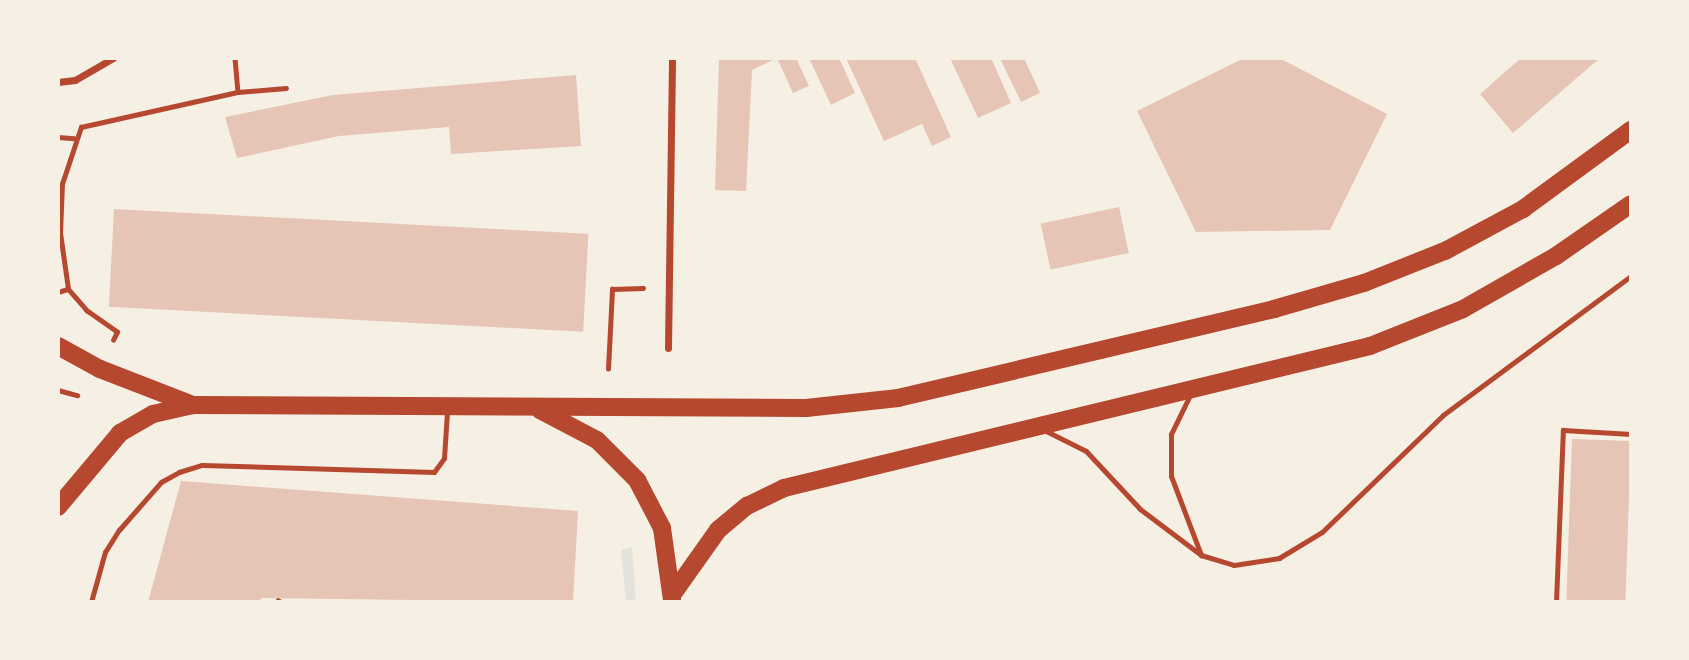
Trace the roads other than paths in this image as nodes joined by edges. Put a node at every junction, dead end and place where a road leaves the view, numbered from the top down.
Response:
1 (113, 58) edge
2 (672, 58) edge
3 (58, 82) edge
4 (1631, 130) edge
5 (1631, 204) edge
6 (1631, 276) edge
7 (58, 346) edge
8 (668, 348) dead end
9 (1192, 390) junction
10 (193, 405) junction
11 (447, 405) junction
12 (537, 408) junction
13 (1035, 426) junction
14 (58, 508) edge
15 (1201, 555) junction
16 (672, 598) edge
17 (91, 602) edge

1 - 3 street
2 - 8 street
4 - 12 main road
5 - 9 main road
6 - 15 lane
7 - 10 main road
9 - 13 main road
9 - 15 lane
10 - 11 main road
10 - 14 main road
11 - 12 main road
11 - 17 lane
12 - 16 main road
13 - 15 lane
13 - 16 main road

